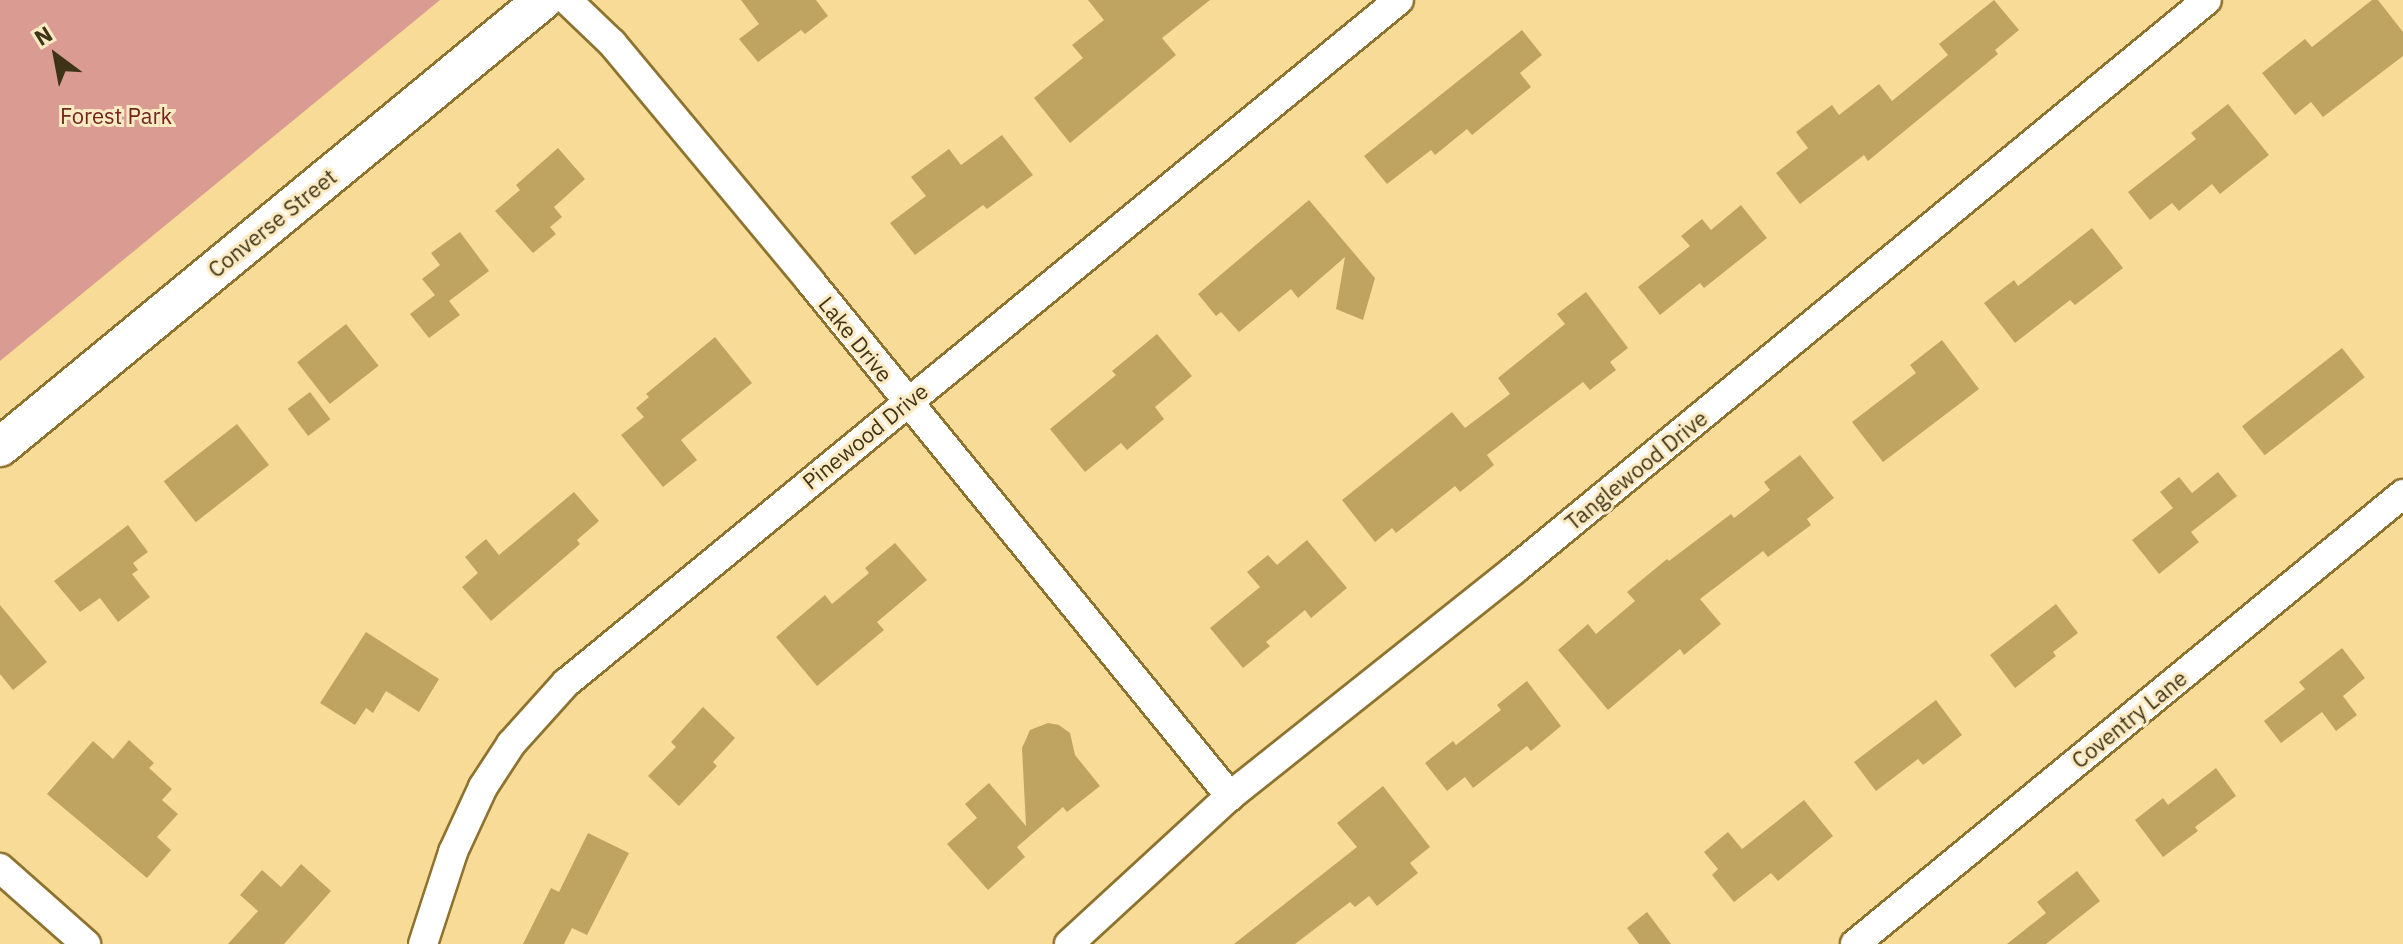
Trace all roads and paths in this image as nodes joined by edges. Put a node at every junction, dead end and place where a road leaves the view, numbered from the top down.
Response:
1 (543, 0) edge
2 (567, 0) edge
3 (1399, 0) edge
4 (2207, 0) edge
5 (907, 402) junction
6 (0, 447) edge
7 (2403, 494) edge
8 (1230, 796) junction
9 (0, 868) edge
10 (78, 942) edge
11 (423, 944) edge
12 (1069, 944) edge
13 (1855, 944) edge

1 - 6 main road, Converse Street
2 - 5 street, Lake Drive
3 - 5 street, Pinewood Drive
4 - 8 street, Tanglewood Drive
5 - 8 street, Lake Drive
5 - 11 street, Pinewood Drive
7 - 13 street, Coventry Lane
8 - 12 street, Tanglewood Drive
9 - 10 street

